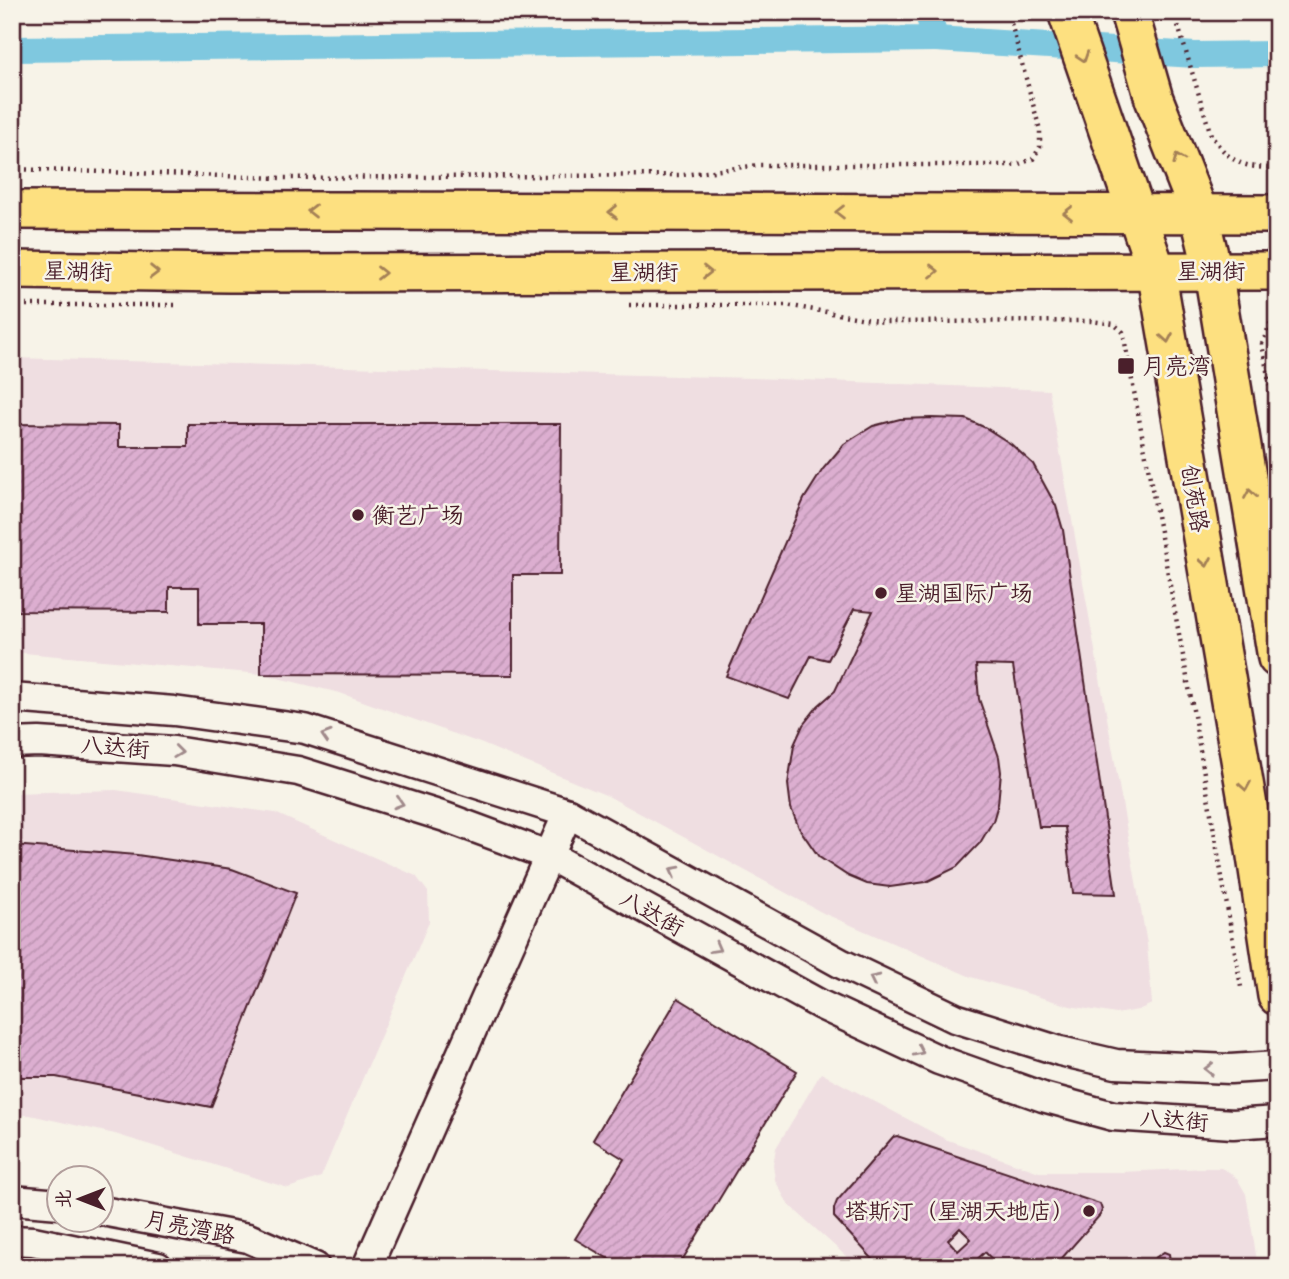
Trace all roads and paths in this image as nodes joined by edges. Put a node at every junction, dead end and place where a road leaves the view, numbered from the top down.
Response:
1 (1008, 12) edge
2 (1068, 12) edge
3 (1129, 12) edge
4 (1174, 12) edge
5 (1277, 168) edge
6 (12, 169) edge
7 (12, 210) edge
8 (1136, 213) junction
9 (1199, 213) junction
10 (1277, 214) edge
11 (12, 270) edge
12 (1156, 271) junction
13 (1213, 271) junction
14 (1277, 271) edge
15 (12, 305) edge
16 (178, 305) dead end
17 (620, 305) dead end
18 (1277, 320) edge
19 (1277, 425) edge
20 (1277, 658) edge
21 (12, 698) edge
22 (12, 743) edge
23 (568, 813) junction
24 (550, 856) junction
25 (1241, 987) dead end
26 (1277, 996) edge
27 (1277, 1066) edge
28 (1277, 1121) edge
29 (12, 1199) edge
30 (46, 1203) edge
31 (116, 1214) edge
32 (12, 1240) edge
33 (158, 1267) edge
34 (315, 1267) edge
35 (367, 1267) edge

1 - 6 path
2 -> 8 main road, 创苑路
9 -> 3 main road
4 - 5 path
8 -> 7 main road
8 - 9 main road
8 - 12 main road, 创苑路
9 - 10 main road
9 - 13 main road
11 -> 12 main road, 星湖街
12 - 13 main road, 星湖街
12 -> 26 main road, 创苑路
13 - 14 main road, 星湖街
20 -> 13 main road
15 - 16 path
17 - 25 path
18 - 19 path
23 -> 21 street, 八达街
22 -> 24 street, 八达街
23 - 24 street
27 -> 23 street, 八达街
24 -> 28 street, 八达街
24 - 35 street
29 - 30 street
31 - 34 street, 月亮湾路
32 - 33 street, 月亮湾路

